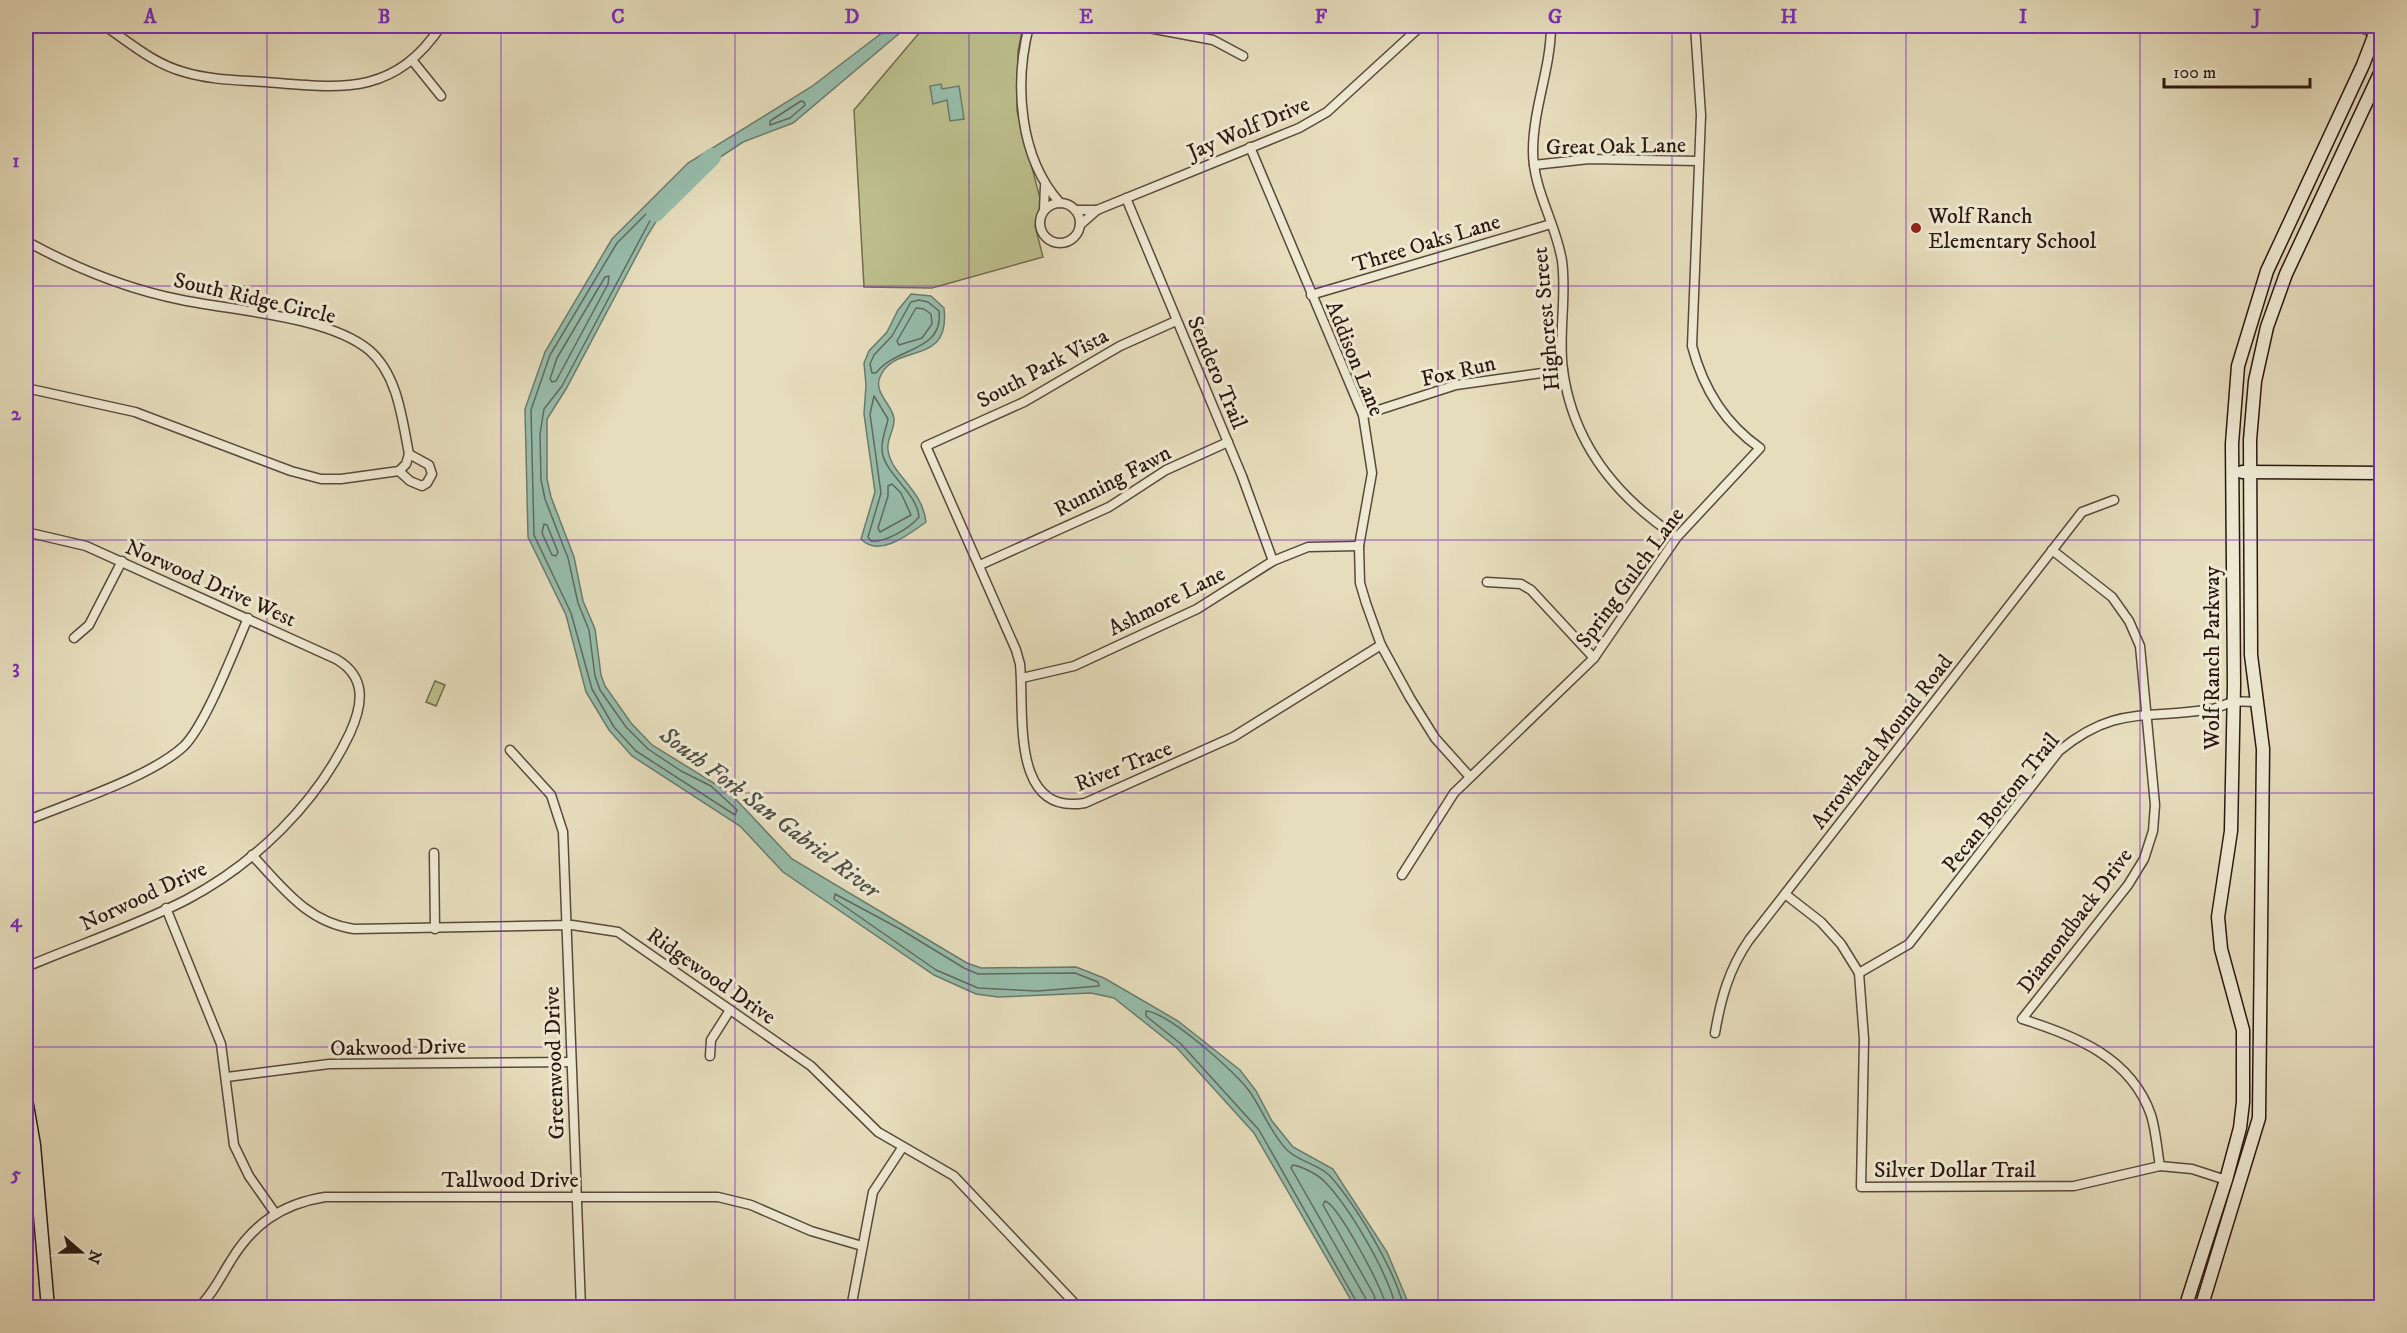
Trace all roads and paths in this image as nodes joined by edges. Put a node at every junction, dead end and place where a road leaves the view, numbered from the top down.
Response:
1 (105, 26) edge
2 (441, 26) edge
3 (1029, 26) edge
4 (1138, 26) edge
5 (1421, 26) edge
6 (1551, 26) edge
7 (1695, 26) edge
8 (2355, 26) edge
9 (2378, 31) edge
10 (1243, 56) dead end
11 (412, 60) junction
12 (2382, 69) edge
13 (441, 96) dead end
14 (1250, 147) junction
15 (1699, 161) junction
16 (1534, 165) junction
17 (1046, 186) junction
18 (1126, 198) junction
19 (1060, 203) junction
20 (1044, 210) junction
21 (1075, 210) junction
22 (1097, 210) junction
23 (1551, 224) junction
24 (1080, 225) junction
25 (26, 241) edge
26 (1311, 295) junction
27 (1176, 321) junction
28 (1563, 370) junction
29 (26, 388) edge
30 (1363, 415) junction
31 (1228, 442) junction
32 (926, 446) joint
33 (409, 454) junction
34 (399, 471) junction
35 (2232, 472) junction
36 (2250, 472) junction
37 (2382, 473) edge
38 (2114, 500) dead end
39 (26, 532) edge
40 (1677, 537) junction
41 (1359, 546) junction
42 (2052, 550) junction
43 (122, 561) junction
44 (1273, 561) junction
45 (980, 565) junction
46 (1487, 582) dead end
47 (248, 618) junction
48 (74, 638) dead end
49 (1381, 645) junction
50 (1594, 658) junction
51 (1022, 678) junction
52 (361, 693) joint
53 (2233, 702) junction
54 (2257, 702) junction
55 (2145, 713) junction
56 (510, 750) dead end
57 (1470, 777) junction
58 (26, 821) edge
59 (434, 853) dead end
60 (252, 855) junction
61 (1402, 875) dead end
62 (1785, 894) junction
63 (166, 908) junction
64 (567, 926) junction
65 (435, 929) junction
66 (26, 966) edge
67 (1859, 973) junction
68 (730, 1010) junction
69 (1715, 1034) dead end
70 (710, 1056) dead end
71 (571, 1062) junction
72 (227, 1077) junction
73 (26, 1099) edge
74 (902, 1148) junction
75 (2160, 1166) junction
76 (2226, 1180) junction
77 (2240, 1184) junction
78 (576, 1198) junction
79 (274, 1213) junction
80 (862, 1246) junction
81 (48, 1308) edge
82 (198, 1308) edge
83 (581, 1308) edge
84 (851, 1308) edge
85 (1079, 1308) edge
86 (2185, 1308) edge
87 (2201, 1308) edge

1 - 11 street
2 - 11 street
3 - 17 street
4 - 10 street
5 - 14 street, Jay Wolf Drive
6 - 16 street, Highcrest Street
7 - 15 street, Spring Gulch Lane
8 - 9 street
9 - 35 street, Wolf Ranch Parkway
11 - 13 street
12 - 36 street, Wolf Ranch Parkway
14 - 18 street, Jay Wolf Drive
14 - 26 street, Addison Lane
15 - 16 street, Great Oak Lane
15 - 40 street, Spring Gulch Lane
16 - 23 street, Highcrest Street
17 - 19 street
17 - 20 street
18 - 22 street, Jay Wolf Drive
18 - 27 street, Sendero Trail
19 - 20 street
19 - 21 street
20 - 24 street
21 - 22 street, Jay Wolf Drive
21 - 24 street
22 - 24 street, Jay Wolf Drive
23 - 26 street, Three Oaks Lane
23 - 28 street, Highcrest Street
25 - 33 street, South Ridge Circle
26 - 30 street, Addison Lane
27 - 31 street, Sendero Trail
27 - 32 street, South Park Vista
28 - 30 street, Fox Run
28 - 40 street, Highcrest Street
29 - 34 street
30 - 41 street, Addison Lane
31 - 44 street, Sendero Trail
31 - 45 street, Running Fawn
32 - 45 street, River Trace
33 - 34 street
33 - 34 street
35 - 36 street
35 - 53 street, Wolf Ranch Parkway
36 - 37 street
36 - 54 street, Wolf Ranch Parkway
38 - 42 street, Arrowhead Mound Road
39 - 43 street, Norwood Drive West
40 - 50 street, Spring Gulch Lane
41 - 44 street, Ashmore Lane
41 - 49 street, Addison Lane
42 - 55 street, Diamondback Drive
42 - 62 street, Arrowhead Mound Road
43 - 47 street, Norwood Drive West
43 - 48 street
44 - 51 street, Ashmore Lane
45 - 51 street, River Trace
46 - 50 street
47 - 52 street, Norwood Drive West
47 - 58 street
49 - 51 street, River Trace
49 - 57 street, Addison Lane
50 - 57 street, Spring Gulch Lane
52 - 60 street, Norwood Drive
53 - 54 street, Pecan Bottom Trail
53 - 55 street, Pecan Bottom Trail
53 - 76 street, Wolf Ranch Parkway
54 - 77 street, Wolf Ranch Parkway
55 - 67 street, Pecan Bottom Trail
55 - 75 street, Diamondback Drive
56 - 64 street, Greenwood Drive
57 - 61 street, Spring Gulch Lane
59 - 65 street
60 - 63 street, Norwood Drive
60 - 65 street, Ridgewood Drive
62 - 67 street, Silver Dollar Trail
62 - 69 street, Arrowhead Mound Road
63 - 66 street, Norwood Drive
63 - 72 street
64 - 65 street, Ridgewood Drive
64 - 68 street, Ridgewood Drive
64 - 71 street, Greenwood Drive
67 - 75 street, Silver Dollar Trail
68 - 70 street
68 - 74 street, Ridgewood Drive
71 - 72 street, Oakwood Drive
71 - 78 street, Greenwood Drive
72 - 79 street
73 - 81 street
74 - 80 street
74 - 85 street, Ridgewood Drive
75 - 76 street, Silver Dollar Trail
76 - 77 street
76 - 86 street, Wolf Ranch Parkway
77 - 87 street, Wolf Ranch Parkway
78 - 79 street, Tallwood Drive
78 - 80 street, Tallwood Drive
78 - 83 street, Greenwood Drive
79 - 82 street, Tallwood Drive
80 - 84 street

